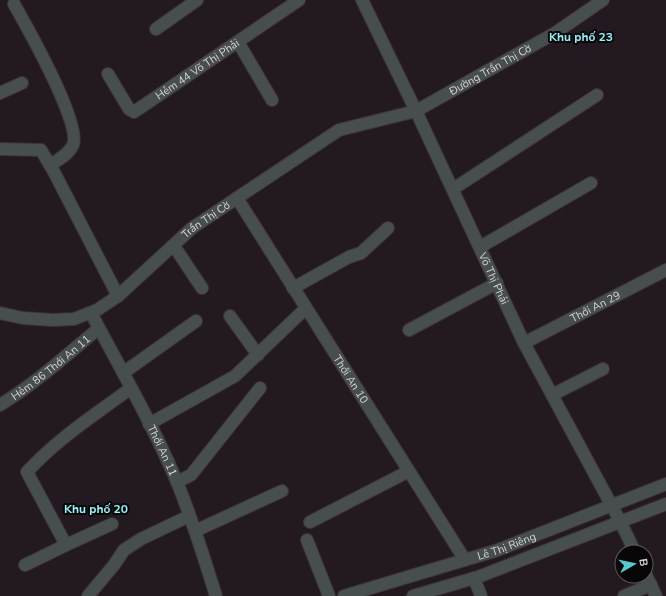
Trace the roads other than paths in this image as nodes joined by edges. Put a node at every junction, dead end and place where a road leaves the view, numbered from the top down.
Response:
1 (197, 0) edge
2 (299, 0) edge
3 (362, 0) edge
4 (603, 0) edge
5 (14, 4) dead end
6 (156, 29) dead end
7 (238, 42) junction
8 (108, 74) dead end
9 (22, 83) dead end
10 (0, 93) edge
11 (597, 96) dead end
12 (272, 100) dead end
13 (416, 112) junction
14 (0, 149) edge
15 (50, 165) junction
16 (591, 183) dead end
17 (453, 189) junction
18 (237, 198) junction
19 (388, 228) dead end
20 (174, 246) junction
21 (480, 247) junction
22 (666, 270) edge
23 (497, 283) junction
24 (202, 288) dead end
25 (293, 288) junction
26 (118, 296) junction
27 (306, 308) junction
28 (0, 312) edge
29 (91, 313) junction
30 (230, 316) dead end
31 (196, 321) dead end
32 (99, 328) junction
33 (409, 330) dead end
34 (524, 343) junction
35 (258, 355) junction
36 (603, 369) dead end
37 (123, 373) junction
38 (131, 388) junction
39 (260, 388) dead end
40 (552, 395) junction
41 (0, 405) edge
42 (149, 424) junction
43 (409, 471) junction
44 (177, 482) junction
45 (666, 484) edge
46 (282, 491) dead end
47 (666, 504) edge
48 (612, 505) junction
49 (189, 516) junction
50 (620, 521) junction
51 (310, 522) dead end
52 (112, 524) dead end
53 (195, 531) junction
54 (307, 540) dead end
55 (631, 544) edge
56 (66, 545) junction
57 (465, 560) junction
58 (25, 566) dead end
59 (474, 578) junction
60 (651, 585) edge
61 (88, 596) edge
62 (216, 596) edge
63 (329, 596) edge
64 (344, 596) edge
65 (413, 596) edge
66 (481, 596) edge
67 (624, 596) edge

1 - 6 street
2 - 7 street, Hẻm 44 Võ Thị Phải
3 - 13 street, Võ Thị Phải
4 - 13 street, Đường Trần Thị Cờ
5 - 15 street
7 - 8 street, Hẻm 44 Võ Thị Phải
7 - 12 street
9 - 10 street
11 - 17 street
13 - 17 street, Võ Thị Phải
13 - 18 street, Trần Thị Cờ
14 - 15 street
15 - 26 street
16 - 21 street
17 - 21 street, Võ Thị Phải
18 - 20 street, Trần Thị Cờ
18 - 25 street, Thới An 10
19 - 25 street
20 - 24 street
20 - 26 street, Trần Thị Cờ
21 - 23 street, Võ Thị Phải
22 - 34 street, Thới An 29
23 - 33 street
23 - 34 street, Võ Thị Phải
25 - 27 street, Thới An 10
26 - 29 street, Trần Thị Cờ
27 - 35 street
27 - 43 street, Thới An 10
28 - 29 street, Trần Thị Cờ
29 - 32 street, Thới An 11
30 - 35 street
31 - 37 street
32 - 37 street, Thới An 11
32 - 41 street, Hẻm 86 Thới An 11
34 - 40 street, Võ Thị Phải
35 - 42 street
36 - 40 street
37 - 38 street, Thới An 11
38 - 42 street, Thới An 11
38 - 56 street
39 - 44 street
40 - 48 street, Võ Thị Phải
42 - 44 street, Thới An 11
43 - 51 street
43 - 57 street, Thới An 10
44 - 49 street, Thới An 11
45 - 48 street, Lê Thị Riêng
46 - 53 street
47 - 50 street, Lê Thị Riêng
48 - 50 street, Võ Thị Phải
48 - 57 street, Lê Thị Riêng
49 - 53 street, Thới An 11
49 - 61 street
50 - 55 street, Võ Thị Phải
50 - 59 street, Lê Thị Riêng
52 - 56 street
53 - 62 street, Thới An 11
54 - 63 street
56 - 58 street
57 - 64 street, Lê Thị Riêng
59 - 65 street, Lê Thị Riêng
59 - 66 street
60 - 67 street

